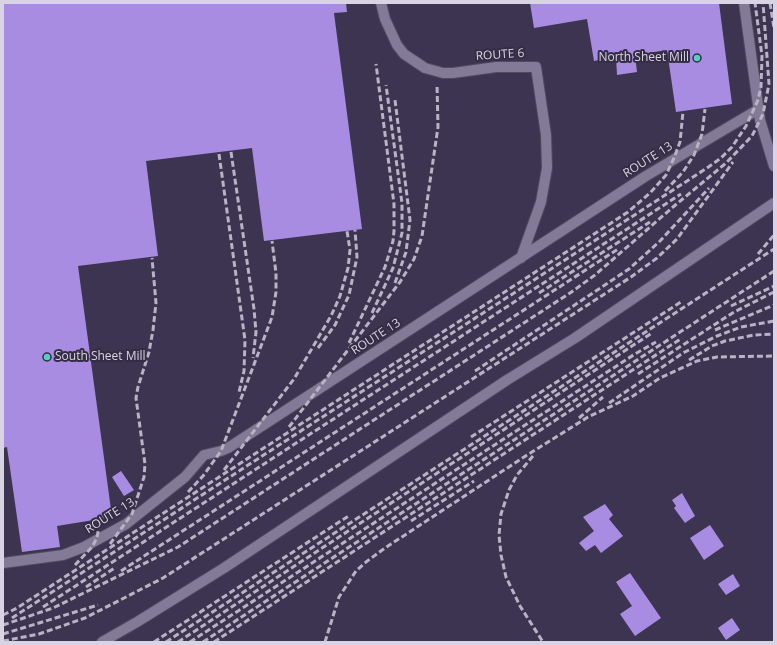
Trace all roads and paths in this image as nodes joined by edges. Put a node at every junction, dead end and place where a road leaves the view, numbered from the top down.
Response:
1 (381, 3) edge
2 (744, 3) edge
3 (759, 109) junction
4 (774, 166) edge
5 (774, 203) edge
6 (521, 258) junction
7 (3, 563) edge
8 (102, 642) edge

1 - 6 street, ROUTE 6
2 - 3 street
3 - 4 street
3 - 6 street, ROUTE 13
5 - 8 street
6 - 7 street, ROUTE 13

